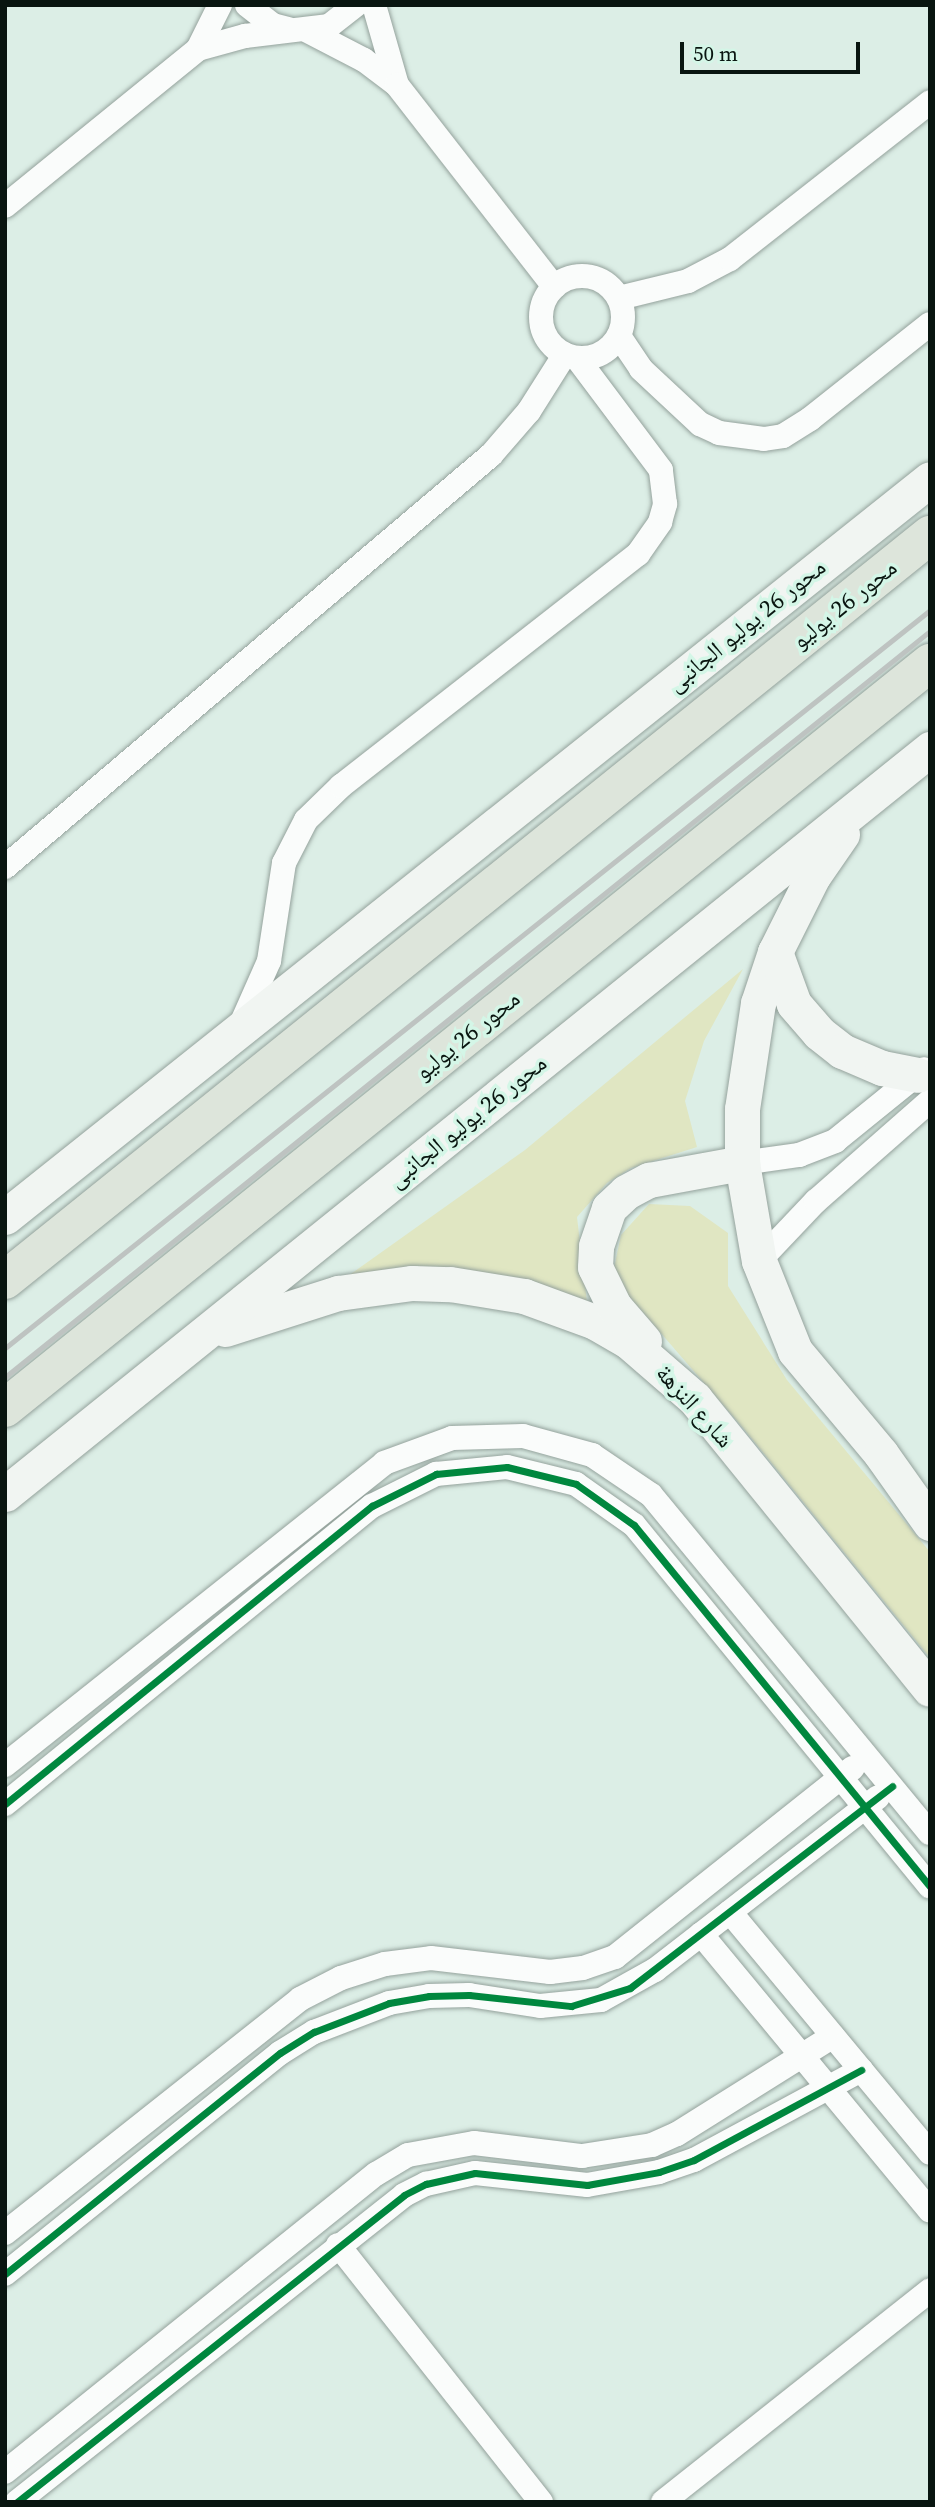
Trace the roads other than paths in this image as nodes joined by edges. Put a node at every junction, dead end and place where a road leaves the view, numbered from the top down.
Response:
1 (220, 5) edge
2 (247, 5) edge
3 (356, 5) edge
4 (374, 5) edge
5 (300, 31) junction
6 (198, 50) junction
7 (397, 85) junction
8 (930, 102) edge
9 (5, 206) edge
10 (554, 286) junction
11 (619, 298) junction
12 (930, 324) edge
13 (619, 336) junction
14 (571, 356) junction
15 (930, 479) edge
16 (930, 535) edge
17 (930, 663) edge
18 (930, 749) edge
19 (862, 805) junction
20 (5, 867) edge
21 (775, 952) junction
22 (238, 1029) junction
23 (926, 1080) edge
24 (742, 1163) junction
25 (5, 1217) edge
26 (759, 1261) junction
27 (5, 1280) edge
28 (204, 1336) junction
29 (673, 1376) junction
30 (5, 1408) edge
31 (384, 1462) junction
32 (402, 1488) junction
33 (5, 1494) edge
34 (930, 1523) edge
35 (930, 1689) edge
36 (867, 1756) junction
37 (5, 1765) edge
38 (841, 1778) junction
39 (891, 1786) junction
40 (5, 1804) edge
41 (865, 1807) junction
42 (930, 1833) edge
43 (930, 1886) edge
44 (730, 1912) junction
45 (701, 1934) junction
46 (833, 2036) junction
47 (802, 2056) junction
48 (861, 2070) junction
49 (828, 2088) junction
50 (930, 2153) edge
51 (930, 2211) edge
52 (5, 2233) edge
53 (338, 2245) junction
54 (5, 2274) edge
55 (930, 2290) edge
56 (5, 2472) edge
57 (17, 2502) edge
58 (541, 2502) edge
59 (663, 2502) edge

1 - 6 street
2 - 5 street
3 - 5 street
4 - 7 street
5 - 6 street
5 - 7 street
6 - 9 street
7 - 10 street
8 - 11 street
10 - 11 street
10 - 14 street
11 - 13 street
12 - 13 street
13 - 14 street
14 - 20 street
14 - 22 street
15 - 22 main road, محور 26 يوليو الجانبى
16 - 27 highway, محور 26 يوليو
17 - 30 highway, محور 26 يوليو
18 - 19 main road, محور 26 يوليو الجانبى
19 - 21 main road
19 - 28 main road, محور 26 يوليو الجانبى
21 - 23 main road
21 - 24 main road
22 - 25 main road, محور 26 يوليو الجانبى
23 - 24 street
23 - 26 street
24 - 26 main road
24 - 29 main road
26 - 34 main road
28 - 29 main road, شارع النزهة
28 - 33 main road, محور 26 يوليو الجانبى
29 - 35 main road, شارع النزهة
31 - 32 street
31 - 36 street
31 - 37 street
32 - 38 street
32 - 40 street
36 - 38 street
36 - 39 street
38 - 41 street
38 - 52 street
39 - 41 street
39 - 42 street
41 - 43 street
41 - 44 street
44 - 45 street
44 - 46 street
45 - 47 street
45 - 54 street
46 - 47 street
46 - 48 street
47 - 49 street
47 - 56 street
48 - 49 street
48 - 50 street
49 - 51 street
49 - 53 street
53 - 57 street
53 - 58 street
55 - 59 street

